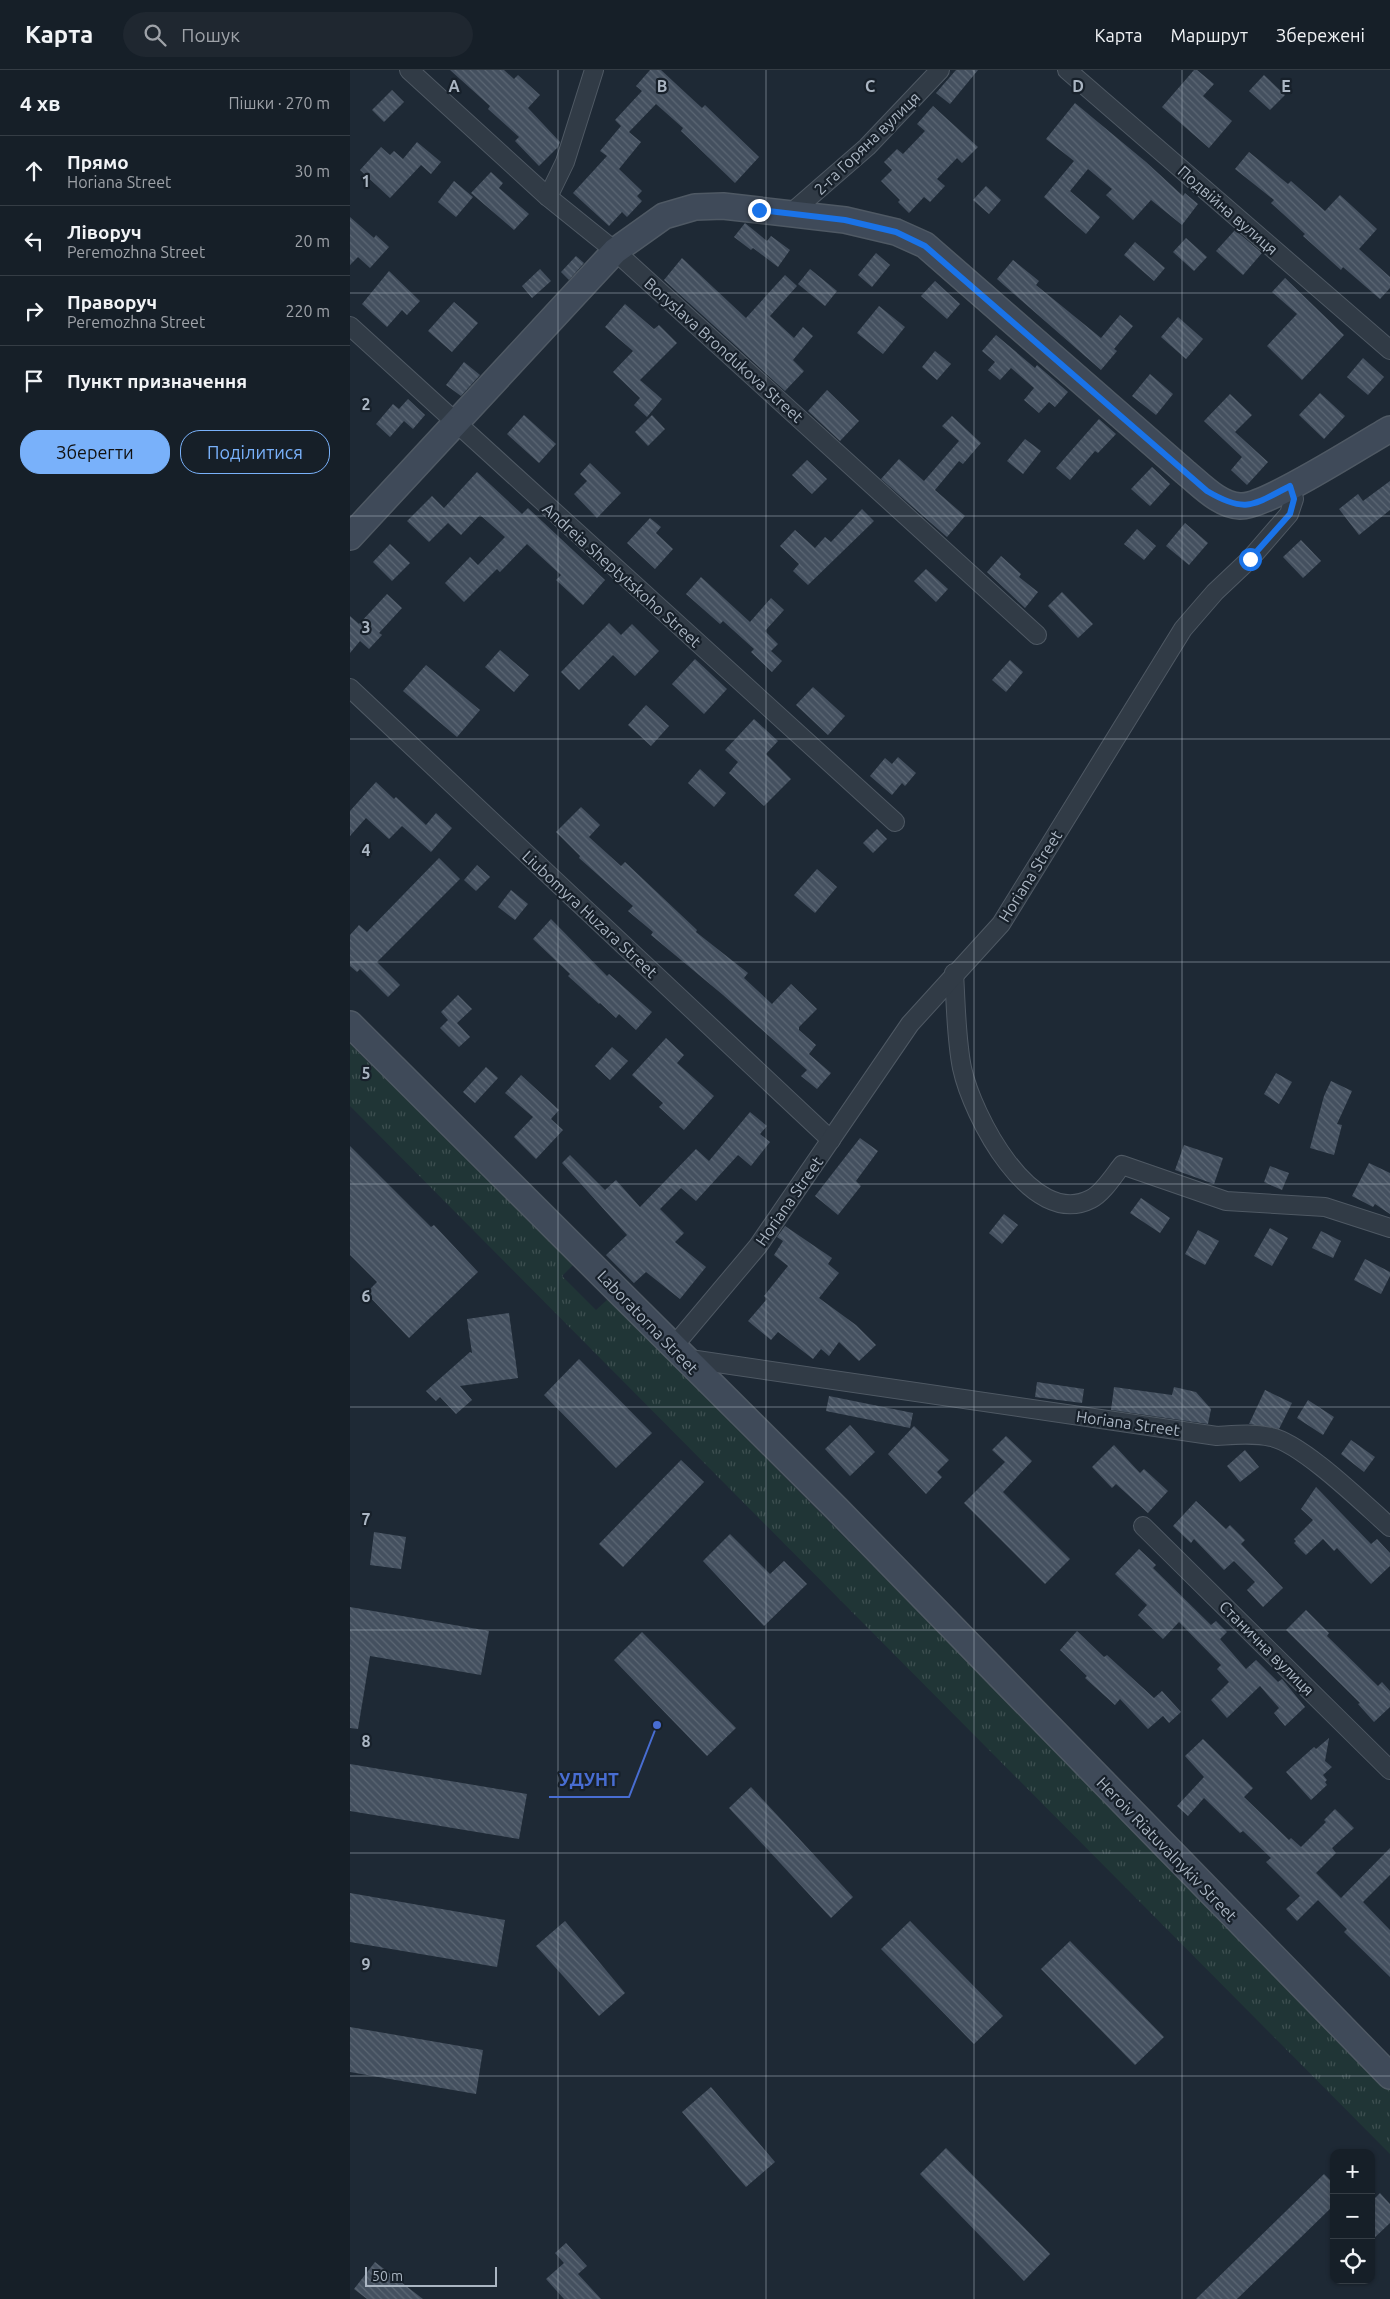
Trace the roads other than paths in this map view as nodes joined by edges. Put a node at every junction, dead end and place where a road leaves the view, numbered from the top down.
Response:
1 (408, 70) edge
2 (594, 70) edge
3 (940, 70) edge
4 (1066, 70) edge
5 (548, 197) junction
6 (792, 214) junction
7 (615, 251) junction
8 (350, 326) edge
9 (1390, 350) edge
10 (456, 424) junction
11 (1390, 429) edge
12 (1290, 486) junction
13 (350, 537) edge
14 (1037, 635) dead end
15 (350, 688) edge
16 (895, 822) dead end
17 (954, 973) junction
18 (350, 1024) edge
19 (831, 1140) junction
20 (1390, 1228) edge
21 (678, 1352) junction
22 (1143, 1526) dead end
23 (1390, 1527) edge
24 (944, 1622) joint
25 (1390, 1770) edge
26 (1390, 2076) edge

1 - 5 street, Boryslava Brondukova Street
2 - 5 street
3 - 6 street, 2-га Горяна вулиця
4 - 9 street, Подвійна вулиця
5 - 7 street, Boryslava Brondukova Street
6 - 7 main road
6 - 12 main road
7 - 10 main road
7 - 14 street, Boryslava Brondukova Street
8 - 10 street, Andreia Sheptytskoho Street
10 - 13 main road
10 - 16 street, Andreia Sheptytskoho Street
11 - 12 main road
12 - 17 street, Horiana Street
15 - 19 street, Liubomyra Huzara Street
17 - 19 street, Horiana Street
17 - 20 street
18 - 21 main road, Laboratorna Street
19 - 21 street, Horiana Street
21 - 23 street, Horiana Street
21 - 24 main road, Laboratorna Street
22 - 25 street, Станична вулиця
24 - 26 main road, Heroiv Riatuvalnykiv Street

